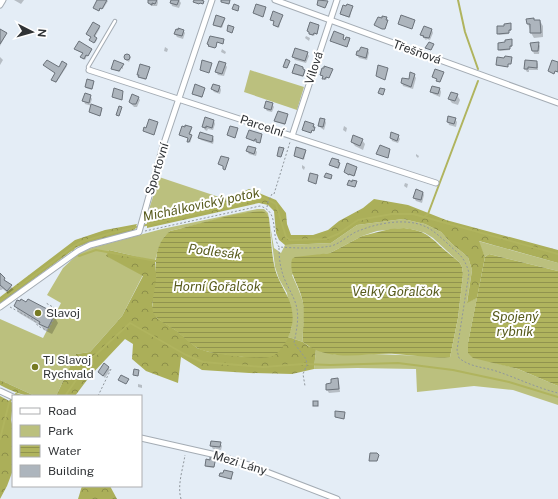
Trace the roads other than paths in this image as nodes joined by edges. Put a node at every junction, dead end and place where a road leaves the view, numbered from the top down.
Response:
1 (3, 0) edge
2 (212, 0) edge
3 (275, 0) edge
4 (337, 0) edge
5 (0, 5) edge
6 (330, 20) junction
7 (115, 21) dead end
8 (89, 70) joint
9 (179, 99) junction
10 (558, 103) edge
11 (292, 136) junction
12 (436, 182) dead end
13 (2, 305) edge
14 (0, 391) edge
15 (12, 397) edge
16 (142, 438) edge
17 (337, 499) edge

1 - 5 street
2 - 9 street, Sportovní
3 - 6 street, Třešňová
4 - 6 street, Vilová
6 - 10 street, Třešňová
6 - 11 street, Vilová
7 - 8 lane
8 - 9 street, Parcelní
9 - 11 street, Parcelní
9 - 13 street, Sportovní
11 - 12 street, Parcelní
14 - 15 street
16 - 17 street, Mezi Lány

